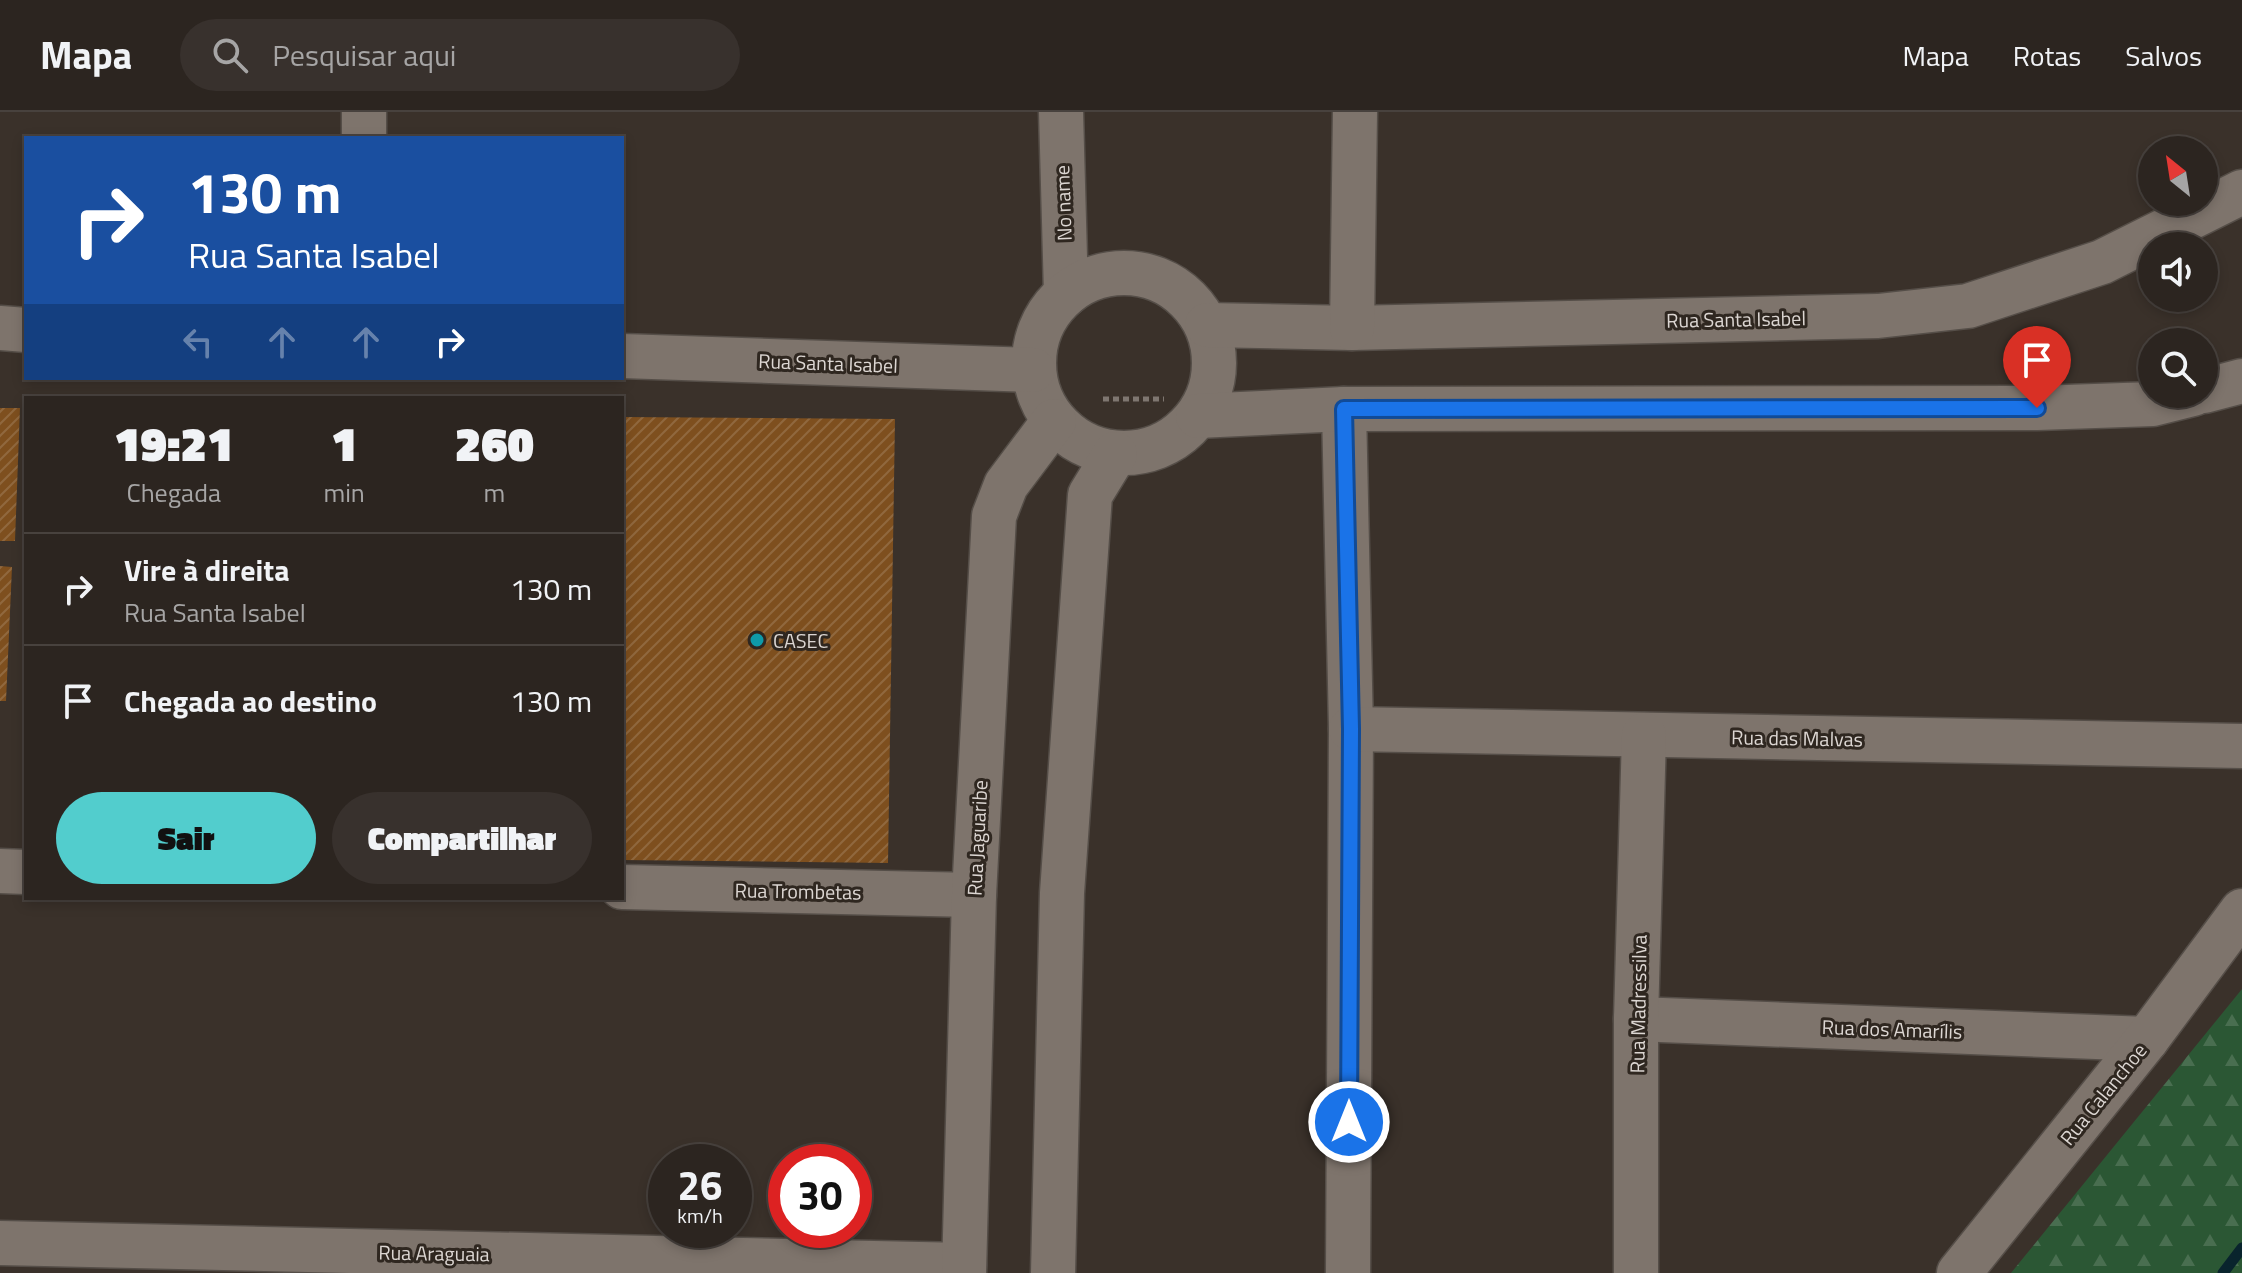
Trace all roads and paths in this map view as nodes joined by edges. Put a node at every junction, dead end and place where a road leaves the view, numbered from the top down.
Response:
1 (364, 112) edge
2 (1061, 112) edge
3 (1355, 112) edge
4 (364, 136) edge
5 (2242, 192) edge
6 (1066, 294) junction
7 (1207, 325) junction
8 (0, 328) edge
9 (1352, 328) junction
10 (24, 330) edge
11 (624, 356) edge
12 (1033, 370) junction
13 (2242, 381) edge
14 (2218, 387) edge
15 (2138, 405) edge
16 (1344, 409) junction
17 (1198, 416) junction
18 (1054, 421) junction
19 (1115, 454) junction
20 (1351, 729) junction
21 (1644, 735) junction
22 (2242, 746) edge
23 (0, 871) edge
24 (24, 872) edge
25 (624, 887) edge
26 (974, 895) junction
27 (2242, 911) edge
28 (1636, 1019) junction
29 (2147, 1039) junction
30 (0, 1243) edge
31 (964, 1269) edge
32 (1053, 1273) edge
33 (1348, 1273) edge
34 (1636, 1273) edge
35 (1959, 1273) edge

1 - 4 street
2 - 6 street, No name
3 - 9 street
5 - 9 street, Rua Santa Isabel
6 - 7 street
6 - 12 street
7 - 9 street, Rua Santa Isabel
7 - 17 street
8 - 10 street
11 - 12 street, Rua Santa Isabel
12 - 18 street
13 - 14 street
15 - 16 street
16 - 17 street
16 - 20 street
17 - 19 street
18 - 19 street
18 - 26 street, Rua Jaguaribe
19 - 32 street
20 - 21 street, Rua das Malvas
20 - 33 street
21 - 22 street, Rua das Malvas
21 - 28 street, Rua Madressilva
23 - 24 street
25 - 26 street, Rua Trombetas
26 - 31 street, Rua Jaguaribe
27 - 29 street, Rua Calanchoe
28 - 29 street, Rua dos Amarílis
28 - 34 street, Rua Madressilva
29 - 35 street, Rua Calanchoe
30 - 31 street, Rua Araguaia

